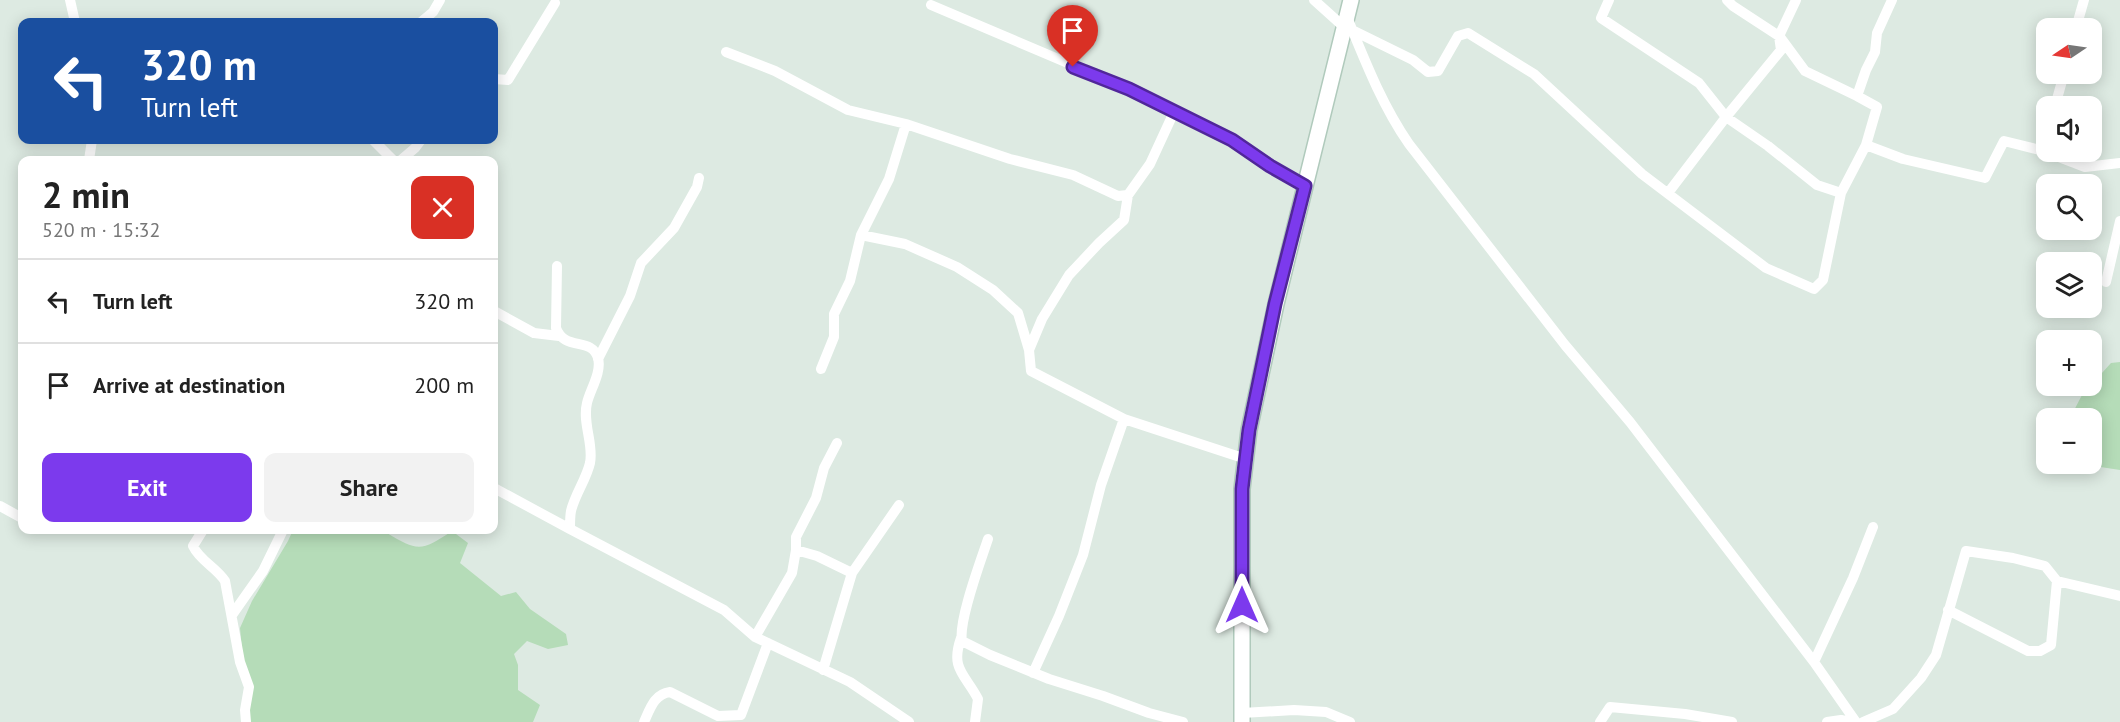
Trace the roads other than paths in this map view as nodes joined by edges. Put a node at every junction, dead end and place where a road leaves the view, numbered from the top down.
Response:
1 (69, 0) edge
2 (441, 0) edge
3 (1314, 0) edge
4 (1351, 0) edge
5 (1609, 0) edge
6 (1727, 0) edge
7 (1796, 0) edge
8 (1892, 0) edge
9 (2084, 0) edge
10 (555, 3) dead end
11 (931, 5) dead end
12 (74, 18) edge
13 (426, 18) edge
14 (2079, 18) edge
15 (1348, 25) junction
16 (1779, 36) junction
17 (726, 52) dead end
18 (498, 79) edge
19 (1857, 96) junction
20 (1173, 112) junction
21 (1726, 117) junction
22 (906, 124) junction
23 (377, 144) edge
24 (418, 144) edge
25 (1866, 145) junction
26 (2036, 147) edge
27 (389, 156) edge
28 (406, 156) edge
29 (2074, 162) edge
30 (2120, 163) edge
31 (699, 178) dead end
32 (1305, 186) junction
33 (1841, 193) junction
34 (1668, 194) junction
35 (1128, 195) junction
36 (2120, 221) edge
37 (861, 235) junction
38 (557, 266) dead end
39 (2106, 282) dead end
40 (498, 313) edge
41 (559, 336) junction
42 (1029, 350) junction
43 (598, 359) junction
44 (821, 369) dead end
45 (1124, 419) junction
46 (837, 443) dead end
47 (1246, 459) junction
48 (498, 490) edge
49 (899, 505) dead end
50 (0, 506) edge
51 (18, 516) edge
52 (1873, 527) dead end
53 (570, 529) junction
54 (201, 534) edge
55 (281, 534) edge
56 (988, 538) dead end
57 (796, 550) junction
58 (852, 573) junction
59 (2056, 581) junction
60 (2119, 593) edge
61 (1948, 610) junction
62 (232, 615) junction
63 (755, 637) junction
64 (961, 638) junction
65 (768, 643) junction
66 (1814, 662) junction
67 (823, 670) junction
68 (1033, 673) junction
69 (1242, 717) edge
70 (246, 722) edge
71 (644, 722) edge
72 (909, 722) edge
73 (975, 722) edge
74 (1183, 722) edge
75 (1350, 722) edge
76 (1600, 722) edge
77 (1732, 722) edge
78 (1827, 722) edge
79 (1850, 722) edge
80 (1856, 722) edge
81 (1863, 722) edge

1 - 12 street
2 - 13 street
3 - 15 street
4 - 15 main road
5 - 21 street
6 - 16 street
7 - 16 street
8 - 19 street
9 - 14 street
10 - 18 street
11 - 20 street
15 - 32 main road
15 - 34 street
15 - 66 street
16 - 19 street
16 - 21 street
17 - 22 street
19 - 25 street
20 - 32 street
20 - 35 street
21 - 33 street
21 - 34 street
22 - 35 street
22 - 37 street
23 - 27 street
24 - 28 street
25 - 26 street
25 - 33 street
29 - 30 street
31 - 43 street
32 - 47 main road
33 - 34 street
35 - 42 street
36 - 39 street
37 - 42 street
37 - 44 street
38 - 41 street
40 - 41 street
41 - 43 street
42 - 45 street
43 - 53 street
45 - 47 street
45 - 68 street
46 - 57 street
47 - 69 main road
48 - 53 street
49 - 58 street
50 - 51 street
52 - 66 street
53 - 63 street
54 - 62 street
55 - 62 street
56 - 64 street
57 - 58 street
57 - 63 street
58 - 67 street
59 - 60 street
59 - 61 street
59 - 61 street
61 - 81 street
62 - 70 street
63 - 65 street
64 - 68 street
64 - 73 street
65 - 67 street
65 - 71 street
66 - 80 street
67 - 72 street
68 - 74 street
69 - 75 street
76 - 77 street
78 - 79 street

